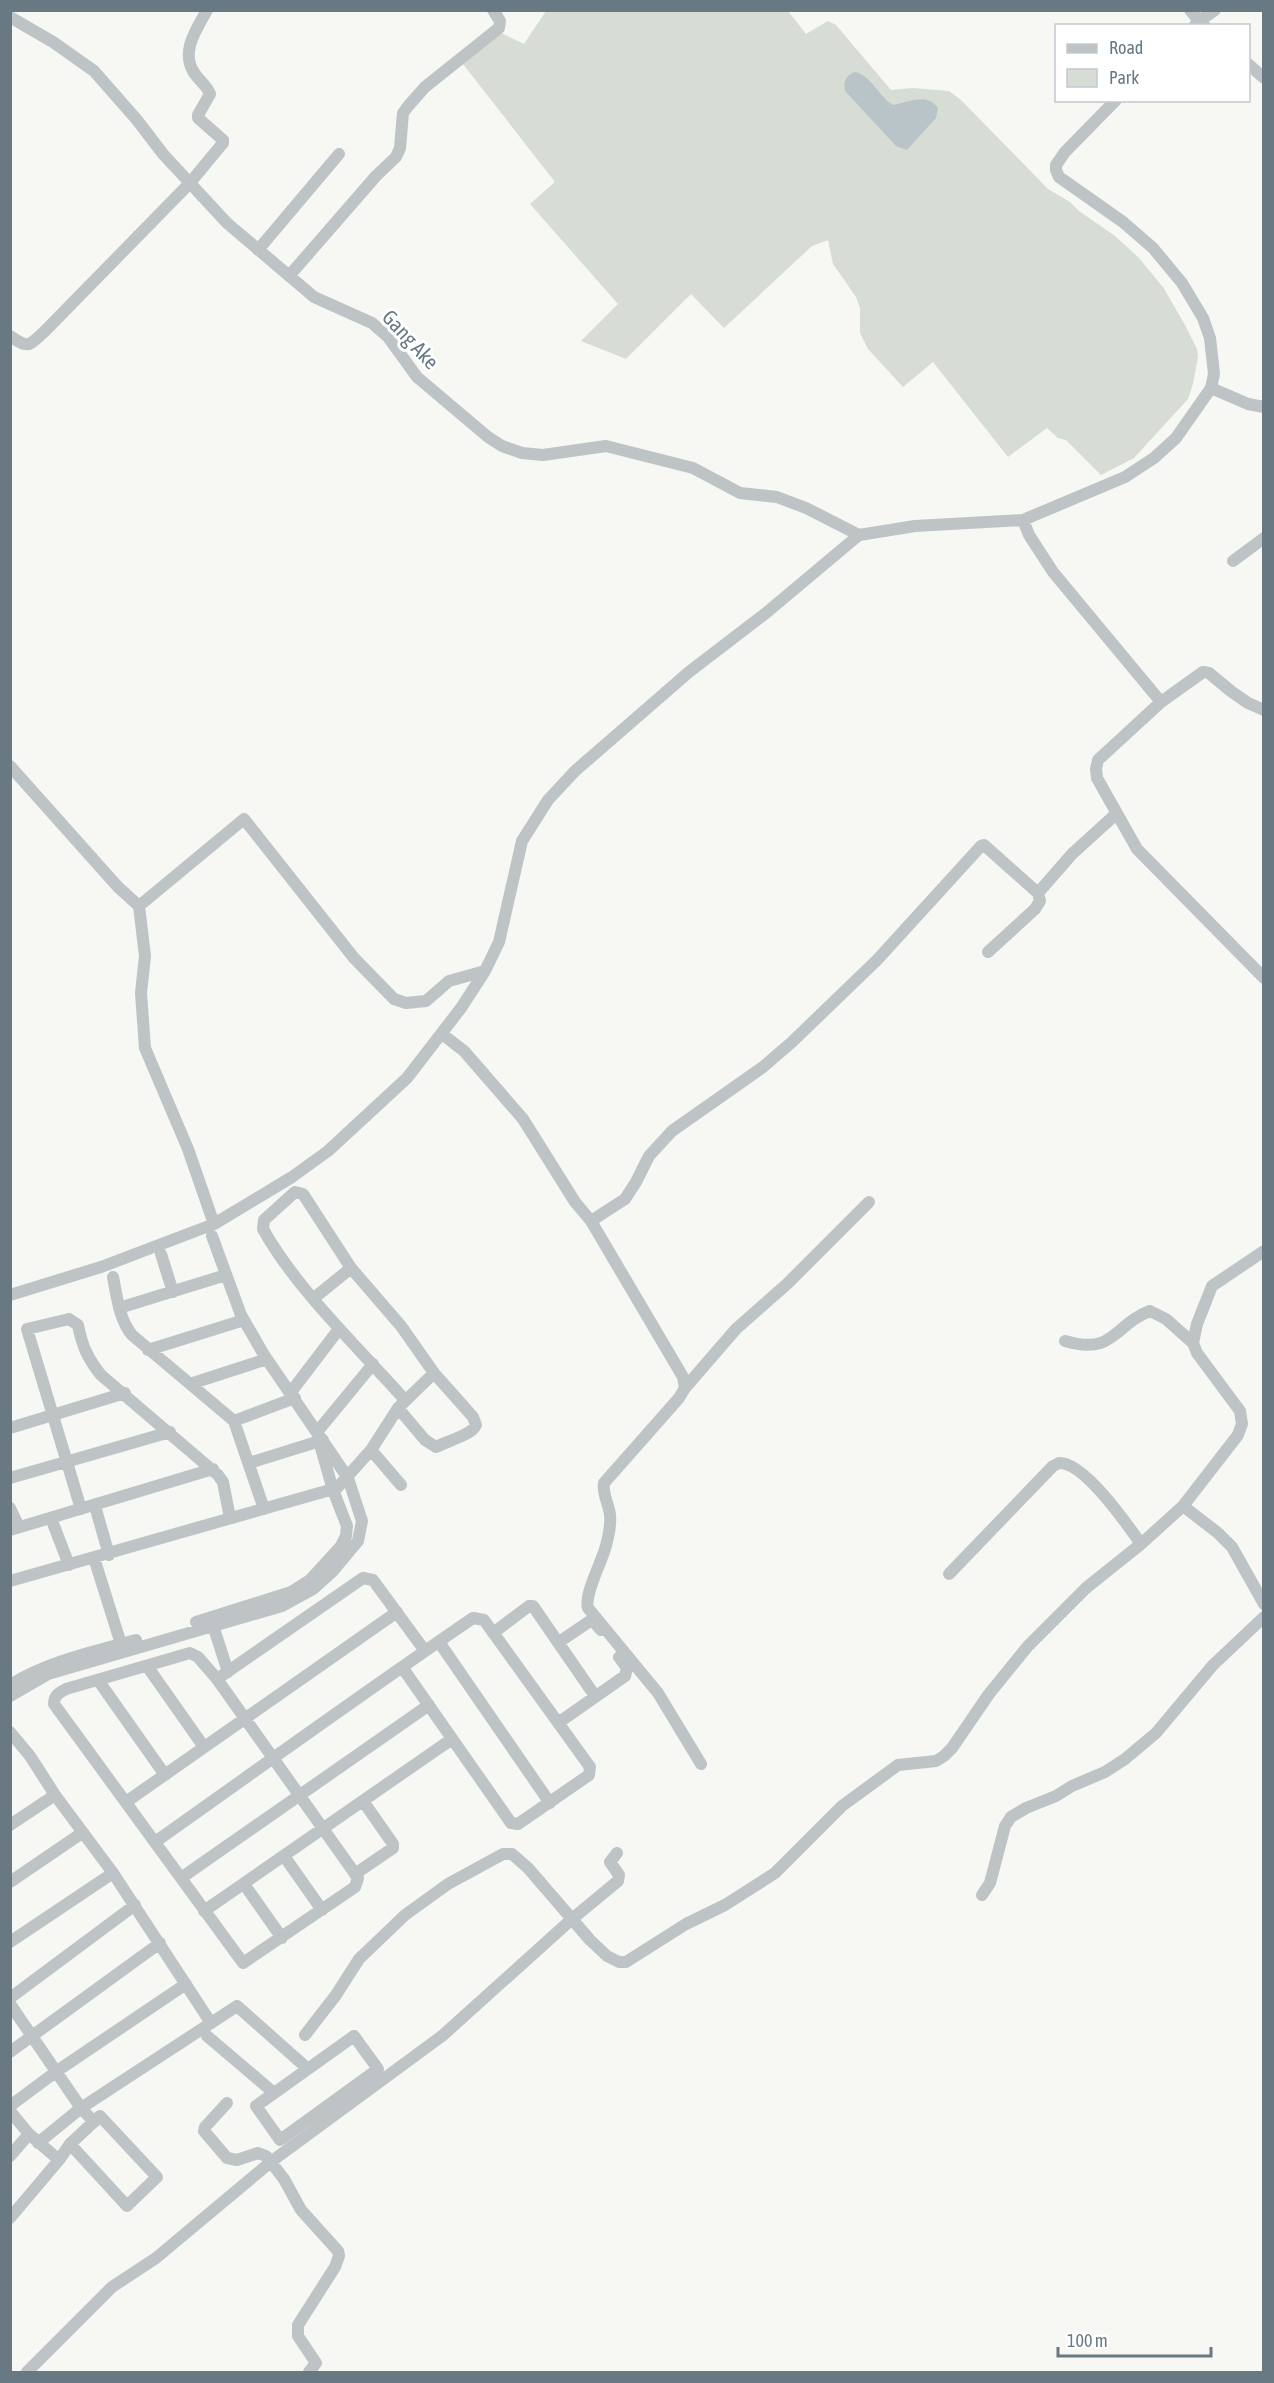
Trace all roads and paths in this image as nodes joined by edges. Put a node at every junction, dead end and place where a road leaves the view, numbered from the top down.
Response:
1 (207, 10) edge
2 (493, 10) edge
3 (1190, 10) edge
4 (1215, 10) edge
5 (10, 17) edge
6 (1199, 24) edge
7 (1250, 66) edge
8 (1263, 78) edge
9 (1114, 102) edge
10 (339, 154) dead end
11 (189, 184) junction
12 (258, 250) junction
13 (290, 276) junction
14 (10, 336) edge
15 (1211, 388) junction
16 (1263, 407) edge
17 (1023, 520) junction
18 (859, 535) junction
19 (1263, 538) edge
20 (1233, 561) dead end
21 (1161, 702) junction
22 (1263, 710) edge
23 (10, 766) edge
24 (1116, 814) junction
25 (1038, 892) junction
26 (139, 906) junction
27 (988, 952) dead end
28 (486, 971) junction
29 (1263, 978) edge
30 (442, 1034) junction
31 (869, 1202) dead end
32 (591, 1221) junction
33 (213, 1230) junction
34 (1263, 1251) edge
35 (161, 1254) dead end
36 (351, 1268) junction
37 (226, 1275) junction
38 (113, 1277) dead end
39 (173, 1292) junction
40 (10, 1295) edge
41 (314, 1298) junction
42 (119, 1308) junction
43 (244, 1320) junction
44 (339, 1329) junction
45 (1065, 1341) dead end
46 (1193, 1343) junction
47 (148, 1350) junction
48 (267, 1359) junction
49 (373, 1364) junction
50 (434, 1373) junction
51 (190, 1384) junction
52 (685, 1388) junction
53 (125, 1394) junction
54 (293, 1395) junction
55 (402, 1404) junction
56 (54, 1416) junction
57 (234, 1421) junction
58 (10, 1428) edge
59 (170, 1432) junction
60 (320, 1437) junction
61 (371, 1450) junction
62 (67, 1464) junction
63 (249, 1464) junction
64 (213, 1469) junction
65 (10, 1478) edge
66 (348, 1478) junction
67 (401, 1485) dead end
68 (333, 1490) junction
69 (95, 1506) junction
70 (1183, 1506) junction
71 (10, 1508) edge
72 (81, 1509) junction
73 (264, 1509) junction
74 (51, 1518) junction
75 (230, 1518) junction
76 (15, 1528) edge
77 (1144, 1542) junction
78 (109, 1555) junction
79 (94, 1558) junction
80 (69, 1565) junction
81 (949, 1574) dead end
82 (10, 1581) edge
83 (1263, 1604) edge
84 (397, 1612) junction
85 (1263, 1617) edge
86 (211, 1622) junction
87 (493, 1633) junction
88 (439, 1642) junction
89 (559, 1642) junction
90 (121, 1644) junction
91 (425, 1651) junction
92 (147, 1666) junction
93 (402, 1667) junction
94 (222, 1676) junction
95 (98, 1680) junction
96 (10, 1684) edge
97 (10, 1696) edge
98 (595, 1696) junction
99 (429, 1706) junction
100 (245, 1719) junction
101 (558, 1723) junction
102 (10, 1732) edge
103 (452, 1739) junction
104 (204, 1747) junction
105 (273, 1758) junction
106 (701, 1764) dead end
107 (165, 1775) junction
108 (55, 1795) junction
109 (299, 1795) junction
110 (363, 1801) junction
111 (126, 1802) junction
112 (550, 1803) junction
113 (10, 1825) edge
114 (323, 1829) junction
115 (82, 1833) junction
116 (154, 1842) junction
117 (617, 1853) dead end
118 (284, 1856) junction
119 (113, 1873) junction
120 (356, 1874) junction
121 (181, 1878) junction
122 (10, 1882) edge
123 (244, 1884) junction
124 (982, 1895) dead end
125 (135, 1905) junction
126 (322, 1910) junction
127 (204, 1911) junction
128 (572, 1919) junction
129 (282, 1938) junction
130 (10, 1942) edge
131 (160, 1943) junction
132 (186, 1984) junction
133 (10, 1998) edge
134 (10, 2004) edge
135 (211, 2023) junction
136 (305, 2035) dead end
137 (33, 2036) junction
138 (207, 2036) dead end
139 (10, 2052) edge
140 (308, 2069) junction
141 (57, 2071) junction
142 (274, 2093) junction
143 (227, 2103) dead end
144 (10, 2106) edge
145 (81, 2108) junction
146 (10, 2111) edge
147 (94, 2122) junction
148 (33, 2138) junction
149 (70, 2144) junction
150 (10, 2156) edge
151 (59, 2160) junction
152 (272, 2161) junction
153 (10, 2218) edge
154 (27, 2373) edge
155 (309, 2373) edge

1 - 11 street
2 - 13 street
3 - 6 street
4 - 6 street
5 - 11 street, Gang Ake
7 - 8 street
9 - 15 street
10 - 12 street
11 - 12 street, Gang Ake
11 - 14 street
12 - 13 street, Gang Ake
13 - 18 street, Gang Ake
15 - 16 street
15 - 17 street
17 - 18 street
17 - 21 street
18 - 28 street
19 - 20 street
21 - 22 street
21 - 24 street
23 - 26 street
24 - 25 street
24 - 29 street
25 - 27 street
25 - 32 street
26 - 28 street
26 - 33 street
28 - 30 street
30 - 32 street
30 - 33 street
31 - 52 street
32 - 52 street
33 - 37 street
33 - 40 street
34 - 46 street
35 - 39 street
36 - 41 street
36 - 41 street
36 - 50 street
37 - 39 street
37 - 43 street
38 - 42 street
39 - 42 street
41 - 44 street
42 - 47 street
43 - 47 street
43 - 48 street
44 - 49 street
44 - 54 street
45 - 46 street
46 - 70 street
47 - 51 street
48 - 51 street
48 - 54 street
49 - 55 street
49 - 60 street
50 - 55 street
50 - 55 street
51 - 57 street
52 - 106 street
53 - 56 street
53 - 56 street
53 - 59 street
54 - 57 street
54 - 60 street
55 - 61 street
56 - 58 street
56 - 62 street
57 - 63 street
59 - 62 street
59 - 64 street
60 - 63 street
60 - 66 street
60 - 68 street
61 - 66 street
61 - 67 street
62 - 65 street
62 - 72 street
63 - 73 street
64 - 69 street
64 - 75 street
66 - 68 street
66 - 86 street
68 - 73 street
68 - 86 street
69 - 72 street
69 - 78 street
70 - 77 street
70 - 83 street
71 - 76 street
72 - 74 street
73 - 75 street
74 - 76 street
74 - 80 street
75 - 78 street
77 - 81 street
77 - 128 street
78 - 79 street
79 - 80 street
79 - 90 street
80 - 82 street
84 - 91 street
84 - 94 street
84 - 100 street
85 - 124 street
86 - 90 street
86 - 94 street
86 - 97 street
87 - 88 street
87 - 89 street
87 - 101 street
88 - 91 street
88 - 112 street
89 - 98 street
89 - 98 street
90 - 96 street
91 - 93 street
92 - 94 street
92 - 95 street
92 - 104 street
93 - 99 street
93 - 105 street
94 - 100 street
95 - 107 street
95 - 111 street
98 - 101 street
99 - 103 street
99 - 109 street
100 - 104 street
100 - 105 street
101 - 112 street
102 - 108 street
103 - 110 street
103 - 112 street
104 - 107 street
105 - 109 street
105 - 116 street
107 - 111 street
108 - 113 street
108 - 115 street
109 - 114 street
109 - 121 street
110 - 114 street
110 - 120 street
111 - 116 street
114 - 118 street
114 - 120 street
115 - 119 street
115 - 122 street
116 - 121 street
117 - 128 street
118 - 123 street
118 - 126 street
119 - 125 street
119 - 130 street
120 - 126 street
121 - 127 street
123 - 127 street
123 - 129 street
125 - 131 street
125 - 133 street
126 - 129 street
127 - 129 street
128 - 136 street
128 - 152 street
131 - 132 street
131 - 137 street
132 - 135 street
132 - 141 street
134 - 137 street
135 - 140 street
135 - 145 street
137 - 139 street
137 - 141 street
138 - 142 street
140 - 142 street
140 - 142 street
141 - 144 street
141 - 145 street
143 - 152 street
145 - 147 street
145 - 148 street
146 - 148 street
147 - 149 street
147 - 149 street
148 - 150 street
148 - 151 street
149 - 151 street
151 - 153 street
152 - 154 street
152 - 155 street

